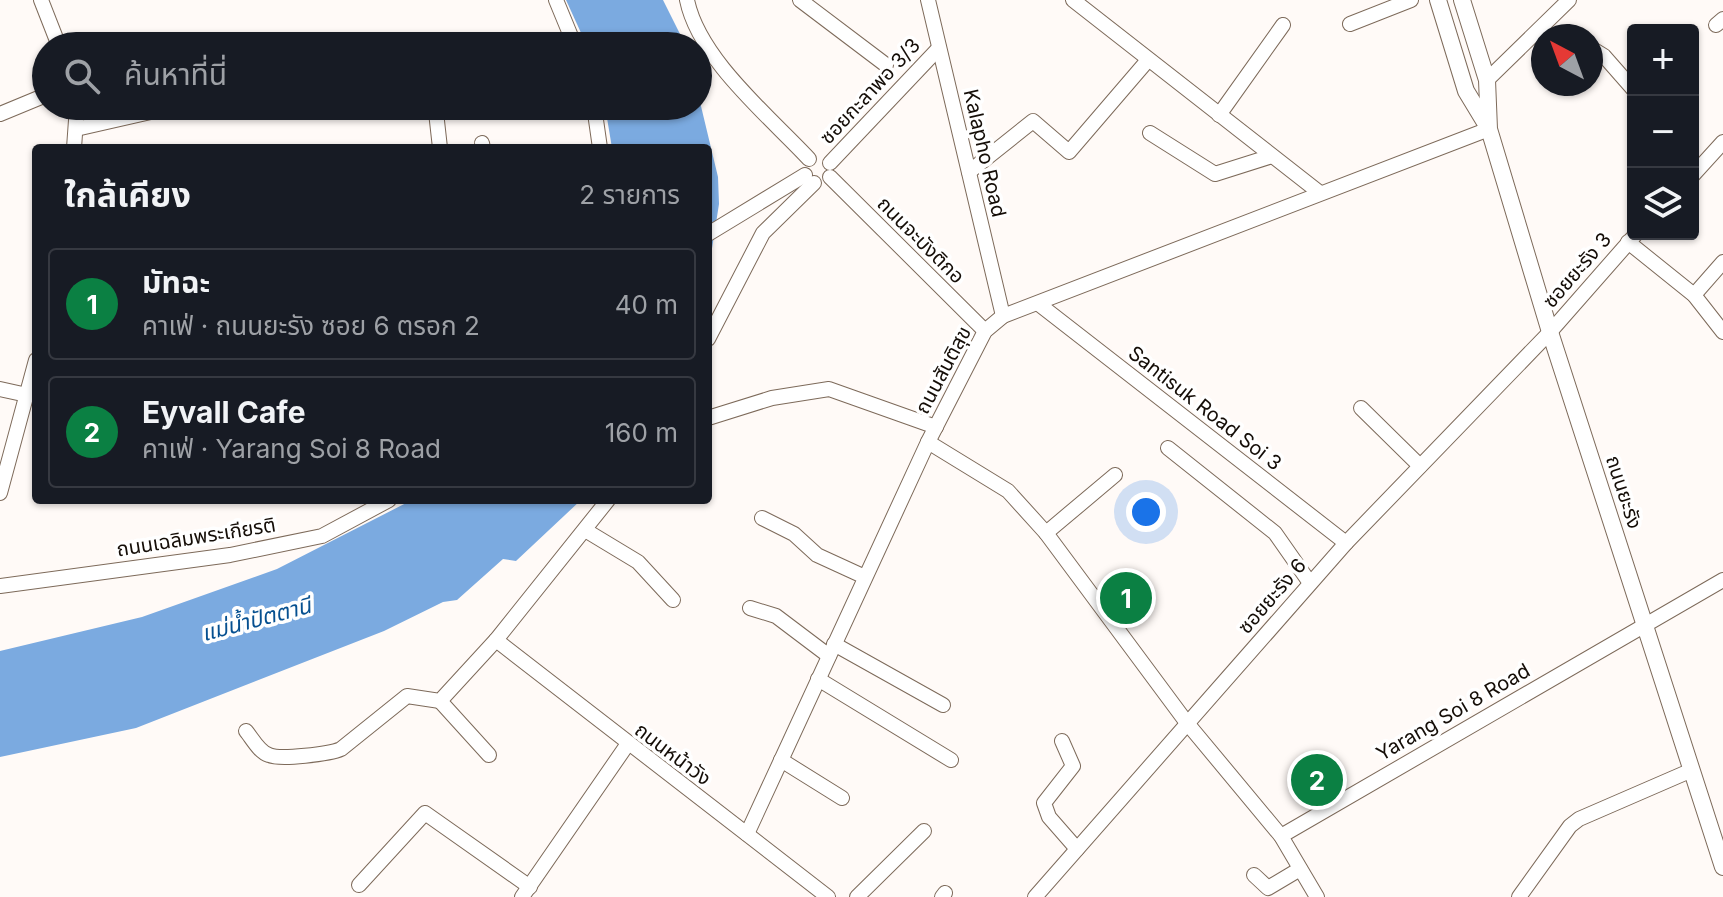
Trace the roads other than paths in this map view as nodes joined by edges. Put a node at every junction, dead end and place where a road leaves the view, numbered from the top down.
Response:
1 (41, 0) edge
2 (556, 0) edge
3 (687, 0) edge
4 (800, 0) edge
5 (942, 0) edge
6 (1073, 0) edge
7 (1411, 0) edge
8 (1438, 0) edge
9 (1462, 0) edge
10 (1569, 0) edge
11 (929, 6) edge
12 (1350, 24) dead end
13 (1549, 24) edge
14 (1283, 25) dead end
15 (54, 32) edge
16 (569, 32) edge
17 (699, 32) edge
18 (1531, 43) edge
19 (939, 48) junction
20 (712, 54) edge
21 (1603, 55) edge
22 (1148, 60) junction
23 (886, 65) dead end
24 (1487, 80) junction
25 (1627, 82) edge
26 (32, 101) edge
27 (0, 114) edge
28 (1219, 115) junction
29 (76, 120) edge
30 (116, 120) edge
31 (437, 120) edge
32 (596, 120) edge
33 (76, 129) junction
34 (1489, 129) junction
35 (1150, 133) dead end
36 (1723, 142) edge
37 (74, 144) edge
38 (440, 144) edge
39 (599, 144) edge
40 (1272, 156) junction
41 (809, 159) junction
42 (1699, 159) edge
43 (1704, 164) junction
44 (1699, 169) edge
45 (830, 170) junction
46 (969, 172) junction
47 (810, 179) junction
48 (1320, 193) junction
49 (750, 211) junction
50 (712, 232) edge
51 (763, 233) junction
52 (1630, 240) edge
53 (1634, 240) edge
54 (1723, 262) edge
55 (1694, 295) junction
56 (1040, 305) junction
57 (1003, 316) junction
58 (712, 331) edge
59 (985, 331) junction
60 (1550, 332) junction
61 (1723, 332) edge
62 (32, 376) edge
63 (0, 389) edge
64 (27, 395) junction
65 (1361, 408) dead end
66 (712, 417) edge
67 (936, 427) junction
68 (928, 442) junction
69 (1168, 448) dead end
70 (1420, 466) junction
71 (1115, 475) dead end
72 (0, 493) edge
73 (382, 504) edge
74 (605, 504) edge
75 (762, 518) dead end
76 (585, 530) junction
77 (1046, 533) junction
78 (1346, 543) junction
79 (865, 577) junction
80 (1723, 580) edge
81 (1310, 583) junction
82 (0, 586) edge
83 (673, 600) dead end
84 (750, 608) dead end
85 (1646, 623) junction
86 (496, 640) junction
87 (832, 650) junction
88 (818, 679) junction
89 (440, 701) junction
90 (943, 705) dead end
91 (1187, 723) junction
92 (246, 731) dead end
93 (1062, 741) dead end
94 (627, 745) junction
95 (489, 755) dead end
96 (781, 760) junction
97 (951, 760) dead end
98 (1692, 770) junction
99 (842, 798) dead end
100 (924, 831) dead end
101 (747, 834) junction
102 (1281, 836) junction
103 (1077, 849) junction
104 (1723, 867) edge
105 (1300, 869) junction
106 (1254, 875) dead end
107 (359, 885) dead end
108 (526, 892) edge
109 (828, 897) edge
110 (857, 897) edge
111 (1035, 897) edge
112 (1317, 897) edge
113 (1519, 897) edge

1 - 15 street
2 - 16 street
3 - 17 street
4 - 23 street
5 - 11 street
6 - 22 street
7 - 12 street
8 - 34 main road, ถนนยะรัง
9 - 24 main road, ถนนยะรัง
10 - 13 street
11 - 19 street, Kalapho Road
14 - 28 street
18 - 24 street
19 - 45 street, ซอยกะลาพอ 3/3
19 - 46 street, Kalapho Road
20 - 41 street
21 - 25 street
22 - 28 street
22 - 46 street
24 - 34 main road, ถนนยะรัง
26 - 27 street
28 - 40 street
29 - 33 street
30 - 33 street
31 - 38 street
32 - 39 street
33 - 37 street
34 - 48 street, ถนนสันติสุข
34 - 60 main road, ถนนยะรัง
35 - 40 street
36 - 43 street
40 - 48 street
41 - 45 street
41 - 47 street
42 - 43 street
43 - 44 street
45 - 47 street
45 - 59 street, ถนนจะบังติกอ
46 - 57 street, Kalapho Road
47 - 49 street
47 - 51 street
48 - 56 street, ถนนสันติสุข
49 - 50 street
49 - 51 street
51 - 58 street
52 - 60 street, ซอยยะรัง 3
53 - 55 street
54 - 55 street
55 - 61 street
56 - 57 street, ถนนสันติสุข
56 - 78 street, Santisuk Road Soi 3
57 - 59 street, ถนนสันติสุข
59 - 67 street, ถนนสันติสุข
60 - 70 street, ซอยยะรัง 6
60 - 85 main road, ถนนยะรัง
62 - 64 street
63 - 64 street
64 - 72 street
65 - 70 street
66 - 67 street
67 - 68 street, ถนนสันติสุข
68 - 77 street
68 - 79 street, ถนนสันติสุข
69 - 81 street
70 - 78 street, ซอยยะรัง 6
71 - 77 street
73 - 82 street, ถนนเฉลิมพระเกียรติ
74 - 76 street
75 - 79 street
76 - 83 street
76 - 86 street
77 - 91 street
78 - 81 street, ซอยยะรัง 6
79 - 87 street, ถนนสันติสุข
80 - 85 street, Yarang Soi 8 Road
81 - 91 street, ซอยยะรัง 6
84 - 87 street
85 - 98 main road, ถนนยะรัง
85 - 102 street, Yarang Soi 8 Road
86 - 89 street
86 - 94 street, ถนนหน้าวัง
87 - 88 street, ถนนสันติสุข
87 - 90 street
88 - 96 street, ถนนสันติสุข
88 - 97 street
89 - 92 street
89 - 95 street
91 - 102 street
91 - 103 street, ซอยยะรัง 6
93 - 103 street
94 - 101 street, ถนนหน้าวัง
94 - 108 street
96 - 99 street
96 - 101 street, ถนนสันติสุข
98 - 104 main road, ถนนยะรัง
98 - 113 street
100 - 110 street
101 - 109 street, ถนนหน้าวัง
102 - 105 street
103 - 111 street, ซอยยะรัง 6
105 - 106 street
105 - 112 street
107 - 108 street

